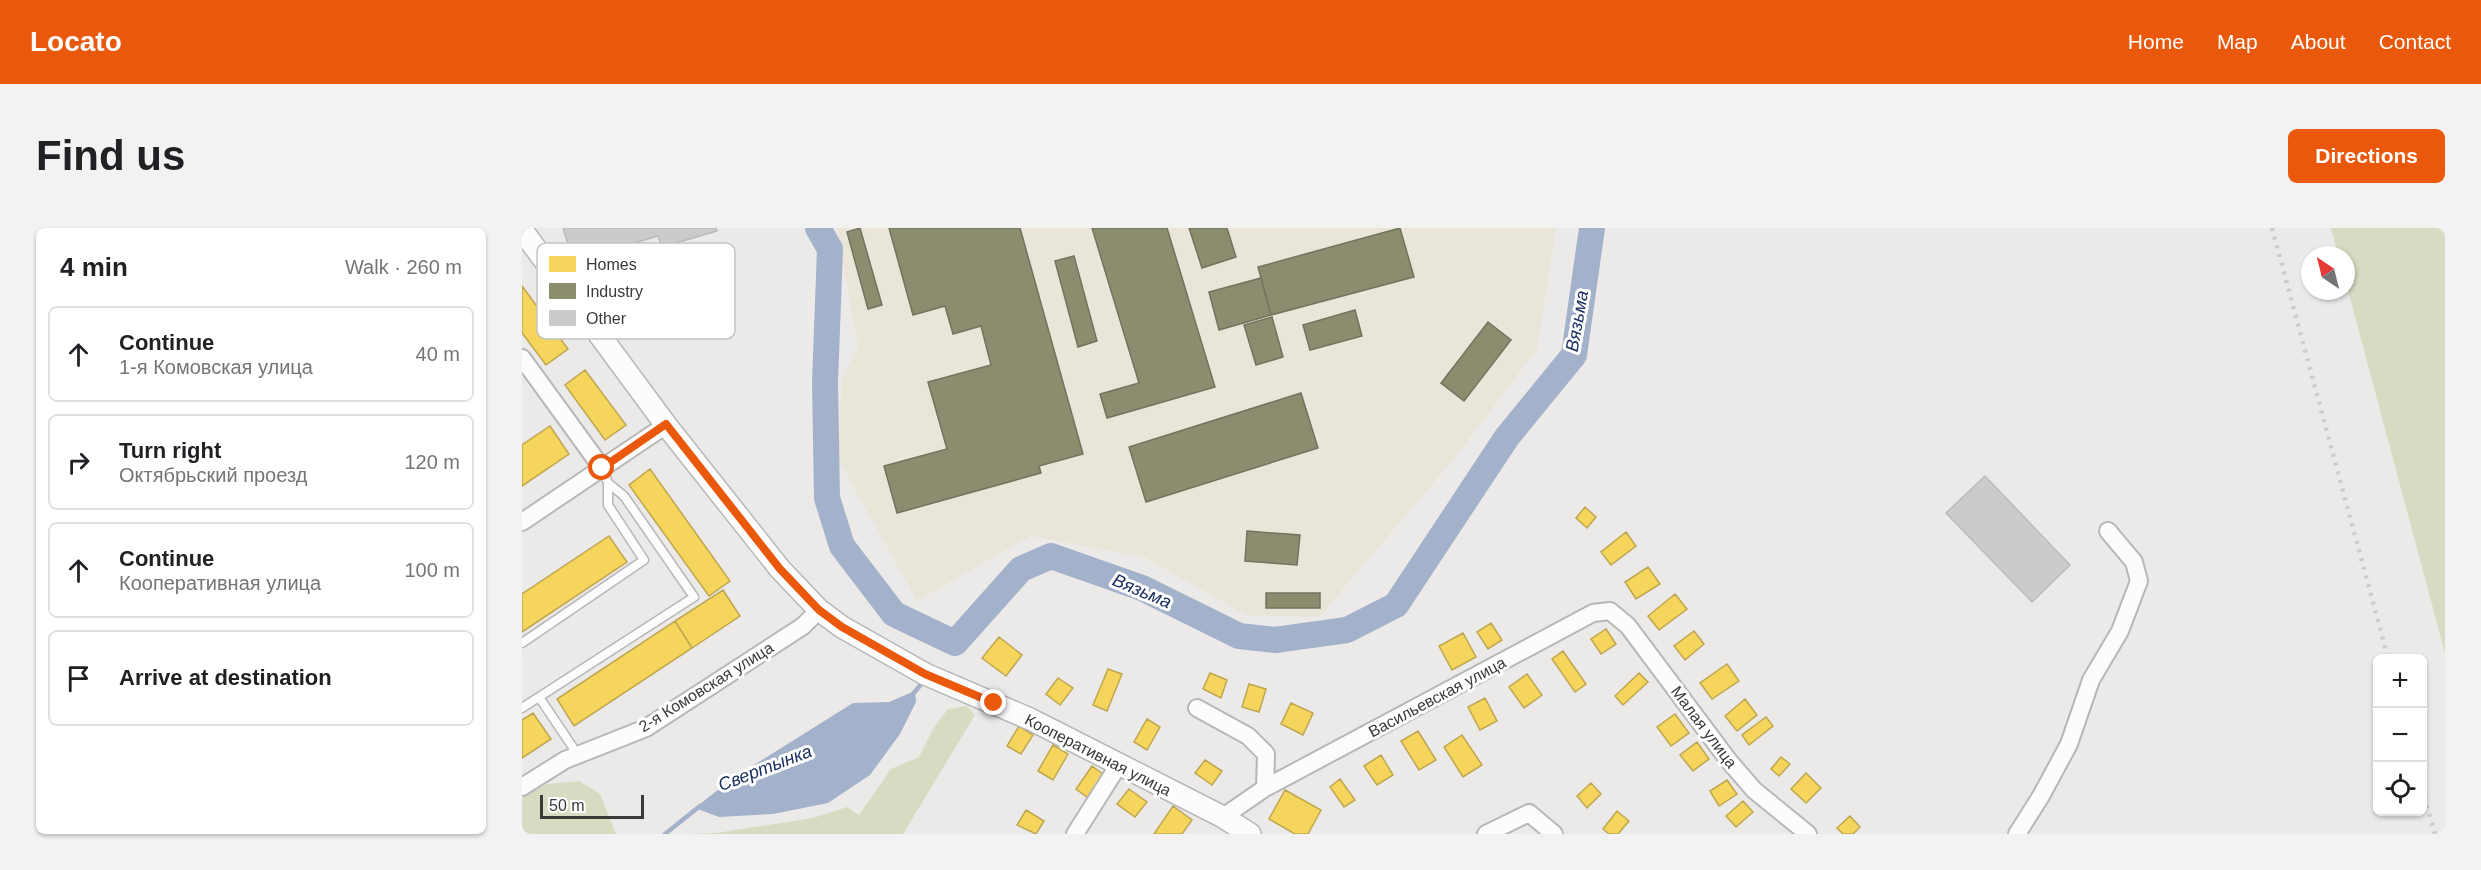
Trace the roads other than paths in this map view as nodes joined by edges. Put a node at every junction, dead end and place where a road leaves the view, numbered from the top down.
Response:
1 (522, 230) edge
2 (537, 250) edge
3 (603, 339) edge
4 (522, 358) edge
5 (666, 424) junction
6 (605, 476) junction
7 (522, 522) edge
8 (2108, 531) dead end
9 (819, 610) junction
10 (1610, 611) joint
11 (522, 643) edge
12 (539, 697) junction
13 (522, 708) edge
14 (1197, 708) dead end
15 (578, 755) junction
16 (1118, 766) junction
17 (522, 787) edge
18 (1266, 788) junction
19 (1223, 817) junction
20 (1075, 834) edge
21 (1250, 834) edge
22 (1486, 834) edge
23 (1554, 834) edge
24 (1808, 834) edge
25 (2017, 834) edge

1 - 2 street, Кооперативная улица
3 - 5 street, Кооперативная улица
4 - 6 street
5 - 6 street
5 - 9 street, Кооперативная улица
6 - 7 street
6 - 11 lane
6 - 12 lane
8 - 25 street
9 - 15 street, 2-я Комовская улица
9 - 16 street, Кооперативная улица
10 - 18 street, Васильевская улица
10 - 24 street, Малая улица
12 - 13 lane
12 - 15 lane
14 - 18 street
15 - 17 street, 2-я Комовская улица
16 - 19 street, Кооперативная улица
16 - 20 street
18 - 19 street, Васильевская улица
19 - 21 street, Кооперативная улица
22 - 23 street

